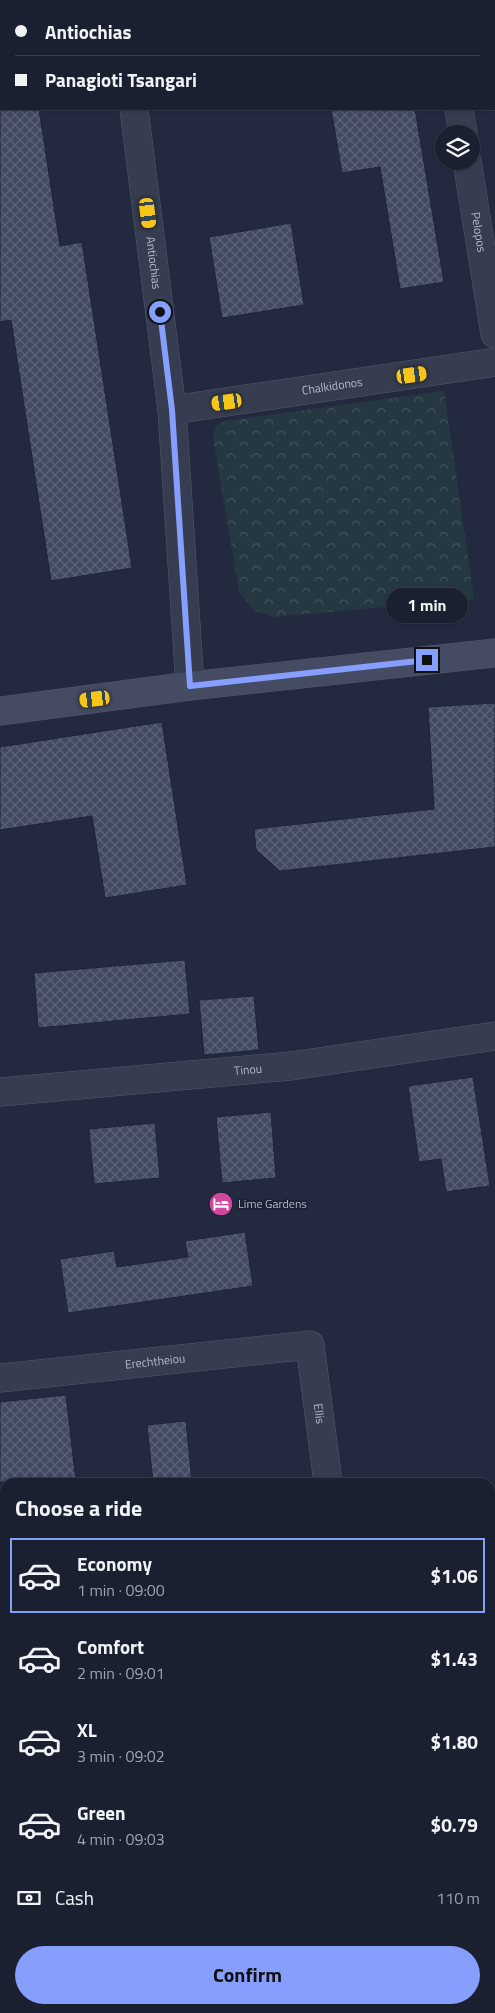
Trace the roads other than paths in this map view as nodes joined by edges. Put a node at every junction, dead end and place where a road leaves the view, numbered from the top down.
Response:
1 (134, 110) edge
2 (459, 110) edge
3 (462, 125) edge
4 (468, 170) edge
5 (495, 334) edge
6 (495, 362) edge
7 (172, 410) junction
8 (495, 652) edge
9 (190, 686) junction
10 (0, 711) edge
11 (495, 1036) edge
12 (0, 1092) edge
13 (310, 1345) joint
14 (0, 1378) edge
15 (327, 1478) edge

1 - 7 street, Antiochias
2 - 3 street
4 - 5 street, Pelopos
6 - 7 street, Chalkidonos
7 - 9 street, Antiochias
8 - 9 main road
9 - 10 main road
11 - 12 street, Tinou
13 - 14 street, Erechtheiou
13 - 15 street, Ellis

